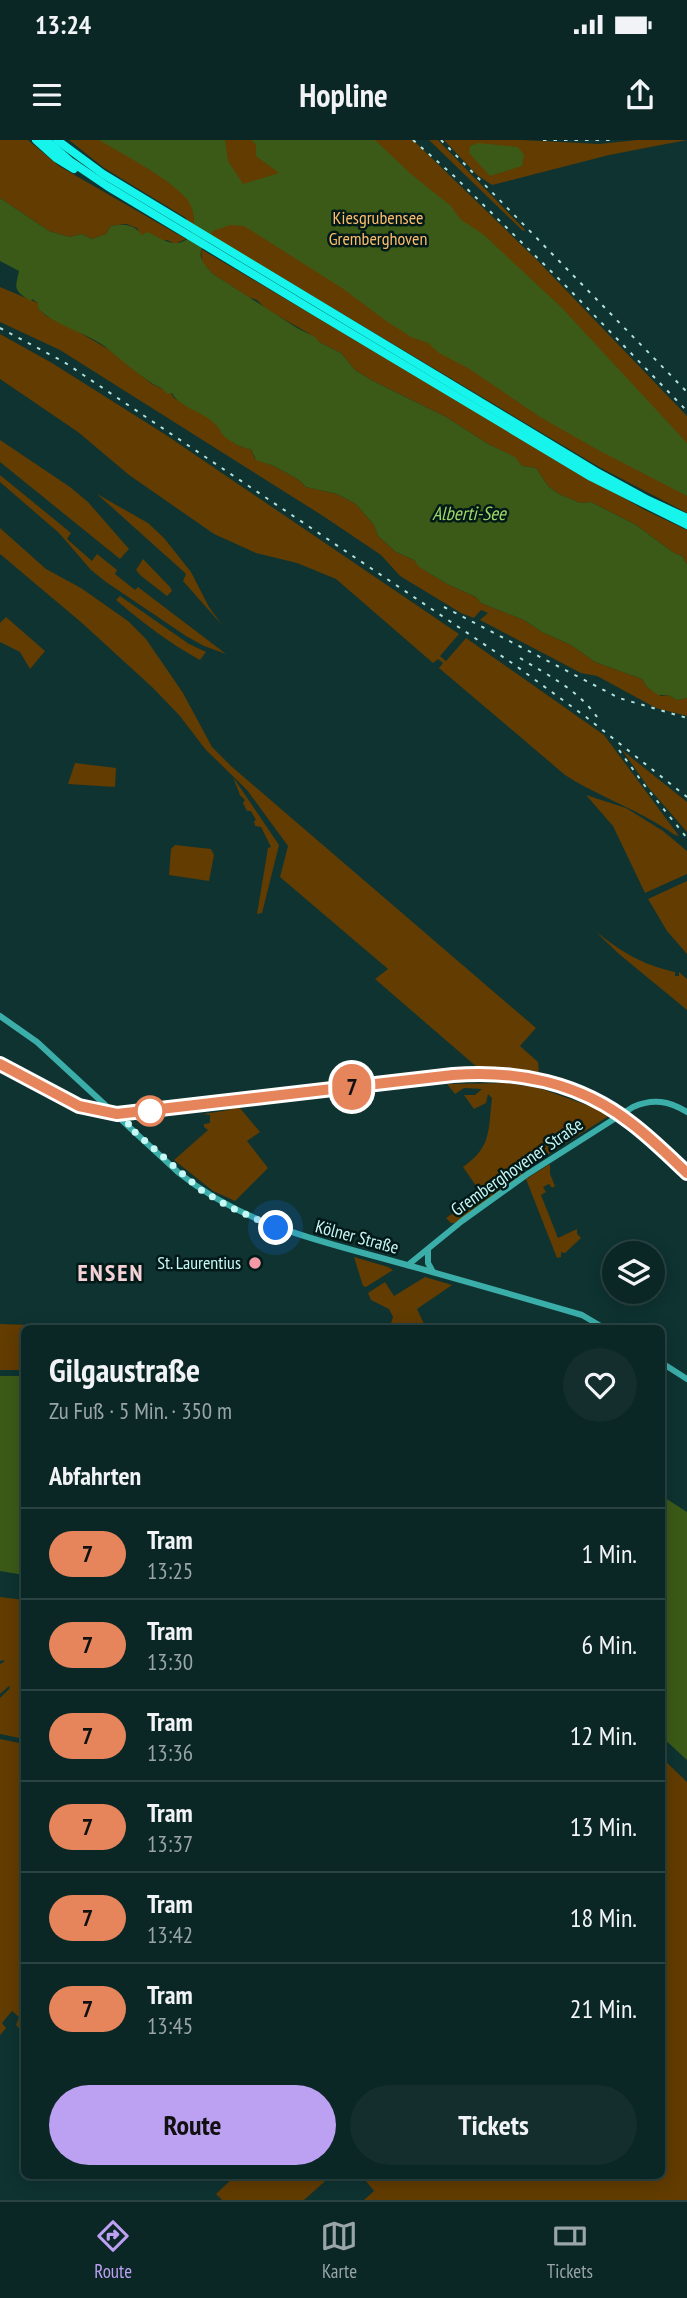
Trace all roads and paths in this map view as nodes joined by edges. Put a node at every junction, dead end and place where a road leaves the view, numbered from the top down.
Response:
1 (36, 140) edge
2 (46, 140) edge
3 (57, 140) edge
4 (64, 140) edge
5 (111, 183) junction
6 (212, 245) junction
7 (687, 518) edge
8 (687, 525) edge
9 (0, 1016) edge
10 (687, 1112) edge
11 (428, 1250) junction
12 (408, 1265) junction
13 (433, 1272) junction
14 (599, 1325) edge
15 (665, 1365) edge
16 (687, 1379) edge

1 - 5 highway
2 - 5 highway
3 - 5 highway
4 - 5 highway
5 - 6 highway
6 - 7 highway
6 - 8 highway
9 - 12 main road, Kölner Straße
10 - 11 main road, Gremberghovener Straße
11 - 12 main road, Gremberghovener Straße
11 - 13 main road
12 - 13 main road, Kölner Straße
13 - 14 main road, Kölner Straße
15 - 16 main road

